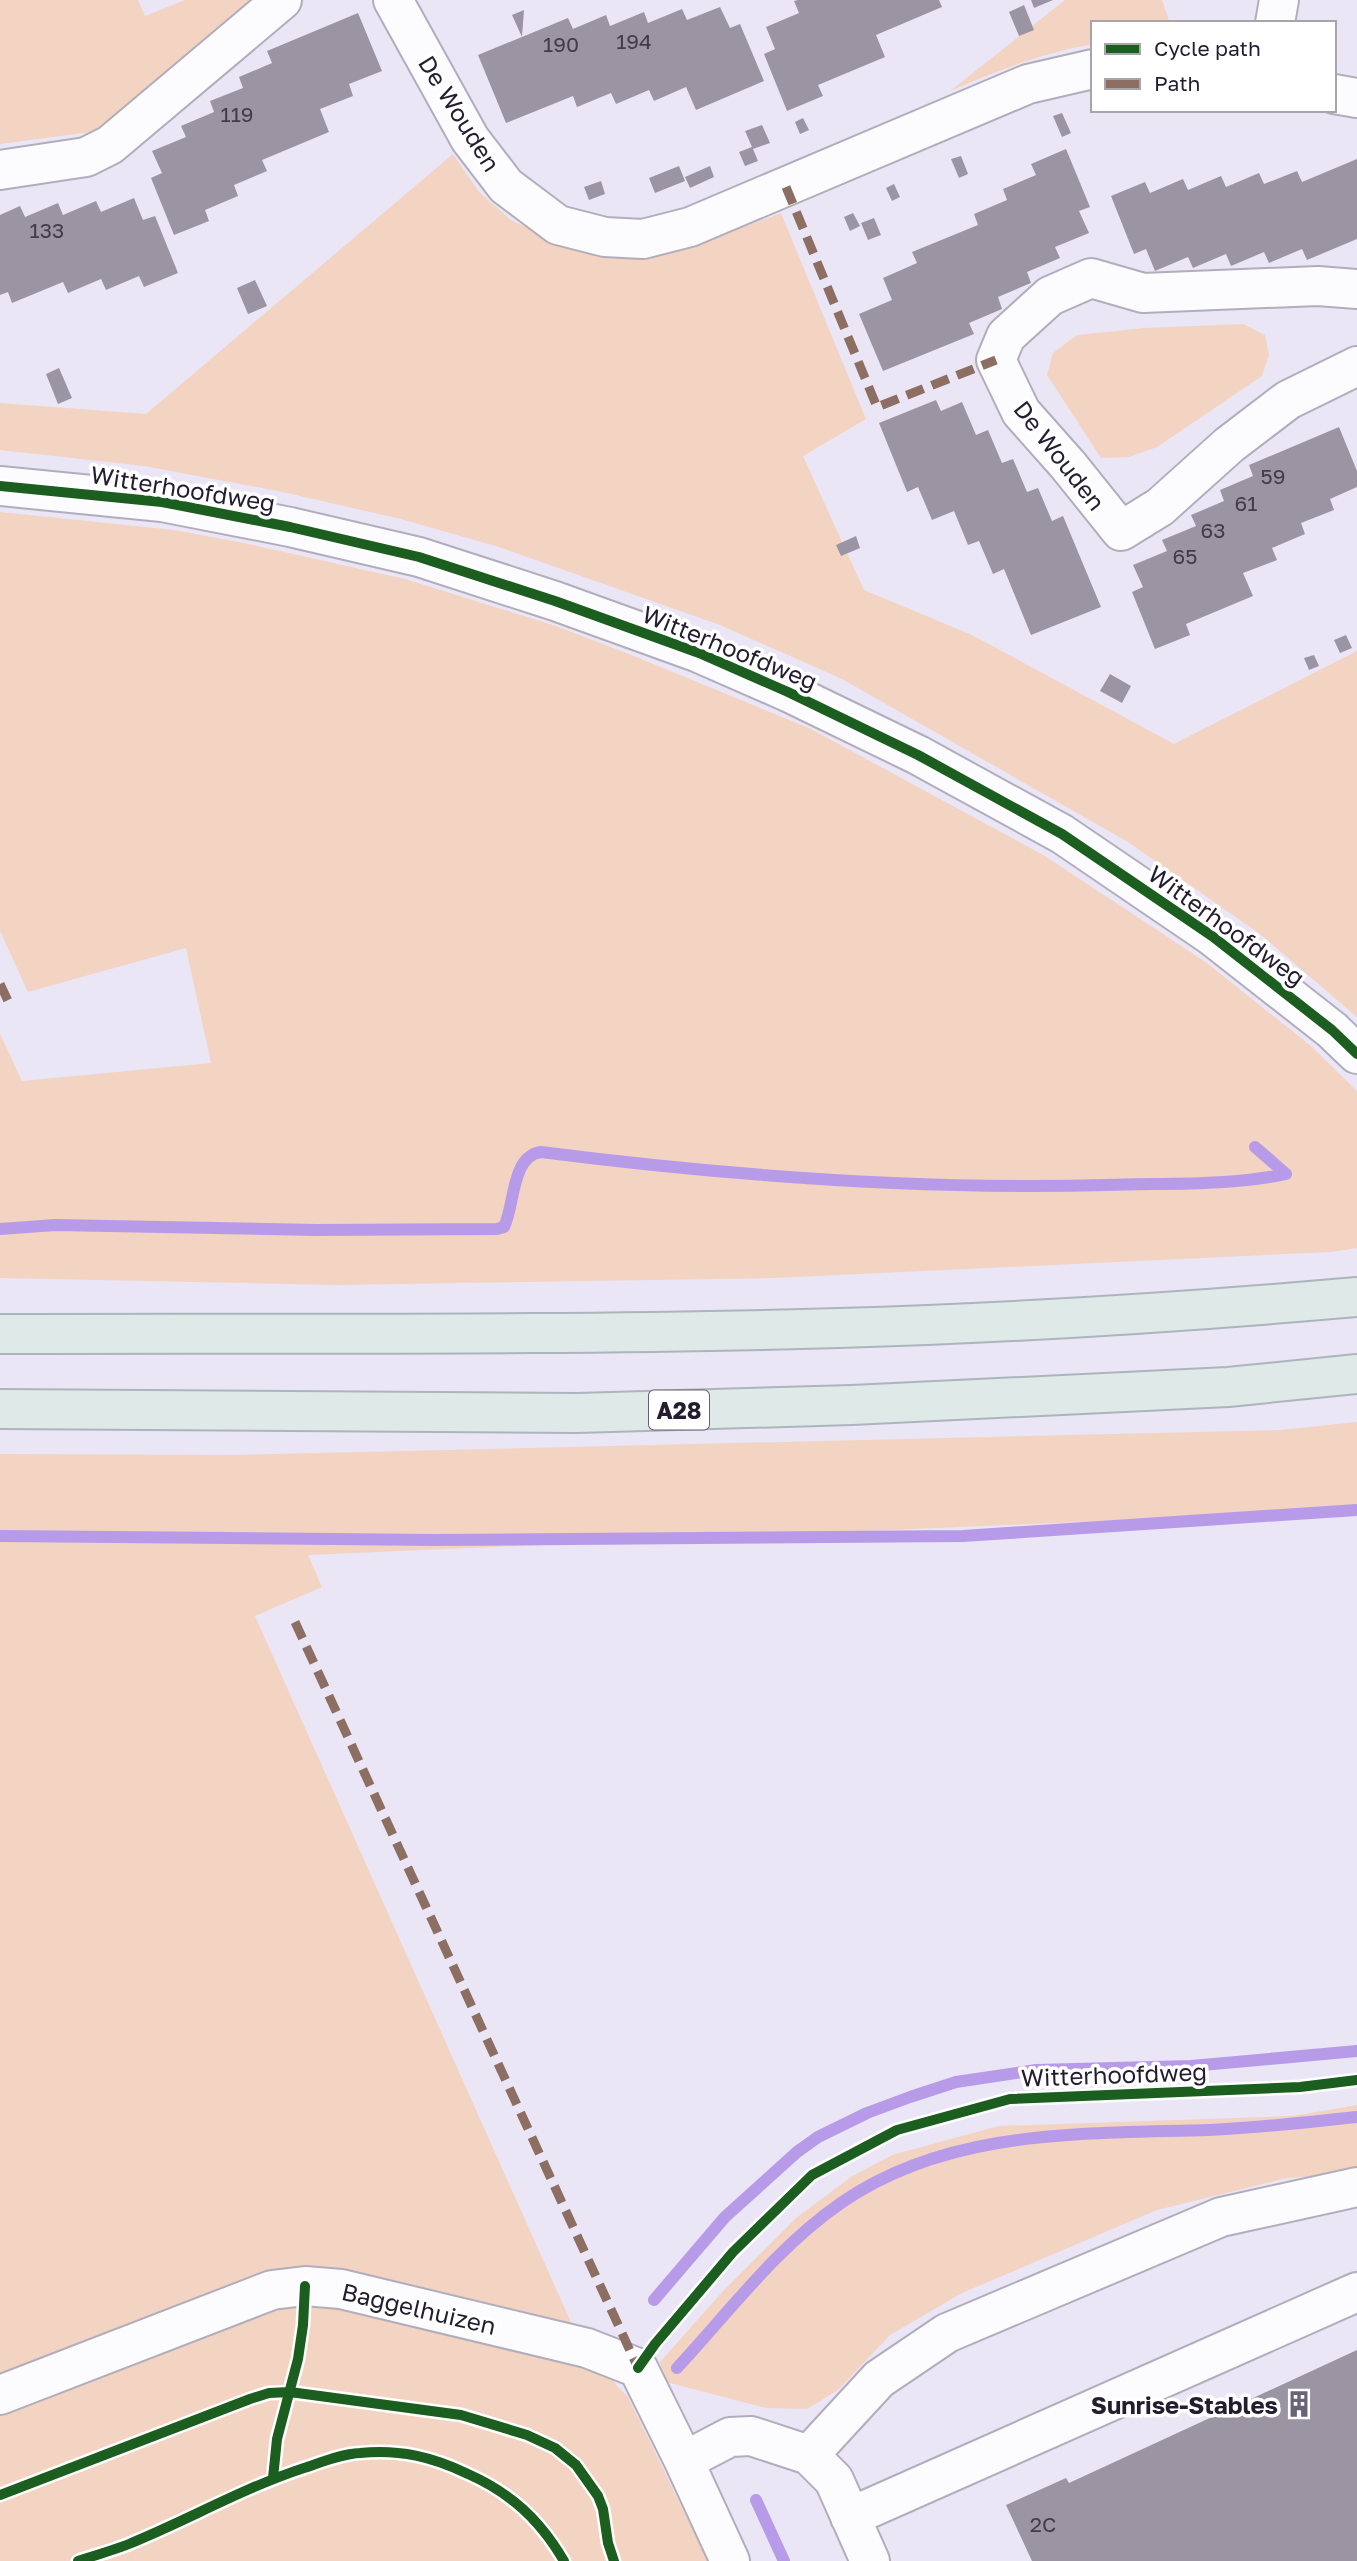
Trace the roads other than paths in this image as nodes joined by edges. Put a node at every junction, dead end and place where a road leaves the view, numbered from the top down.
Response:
1 (282, 0) edge
2 (393, 0) edge
3 (1279, 0) edge
4 (1275, 21) edge
5 (1091, 69) edge
6 (1336, 94) edge
7 (1357, 98) edge
8 (0, 170) edge
9 (1357, 289) edge
10 (1357, 366) edge
11 (0, 486) edge
12 (1357, 1054) edge
13 (1357, 1297) edge
14 (0, 1334) edge
15 (1357, 1374) edge
16 (0, 1409) edge
17 (1357, 2187) edge
18 (1357, 2292) edge
19 (0, 2395) edge
20 (809, 2455) junction
21 (684, 2461) junction
22 (850, 2517) junction
23 (730, 2561) edge
24 (870, 2561) edge

1 - 8 street
2 - 5 street, De Wouden
3 - 4 street
6 - 7 street
9 - 10 street, De Wouden
11 - 12 street, Witterhoofdweg
13 - 14 highway
15 - 16 highway, A28
17 - 20 street
18 - 22 street
19 - 21 street, Baggelhuizen
20 - 21 street
20 - 22 street
21 - 23 street, Baggelhuizen
22 - 24 street

